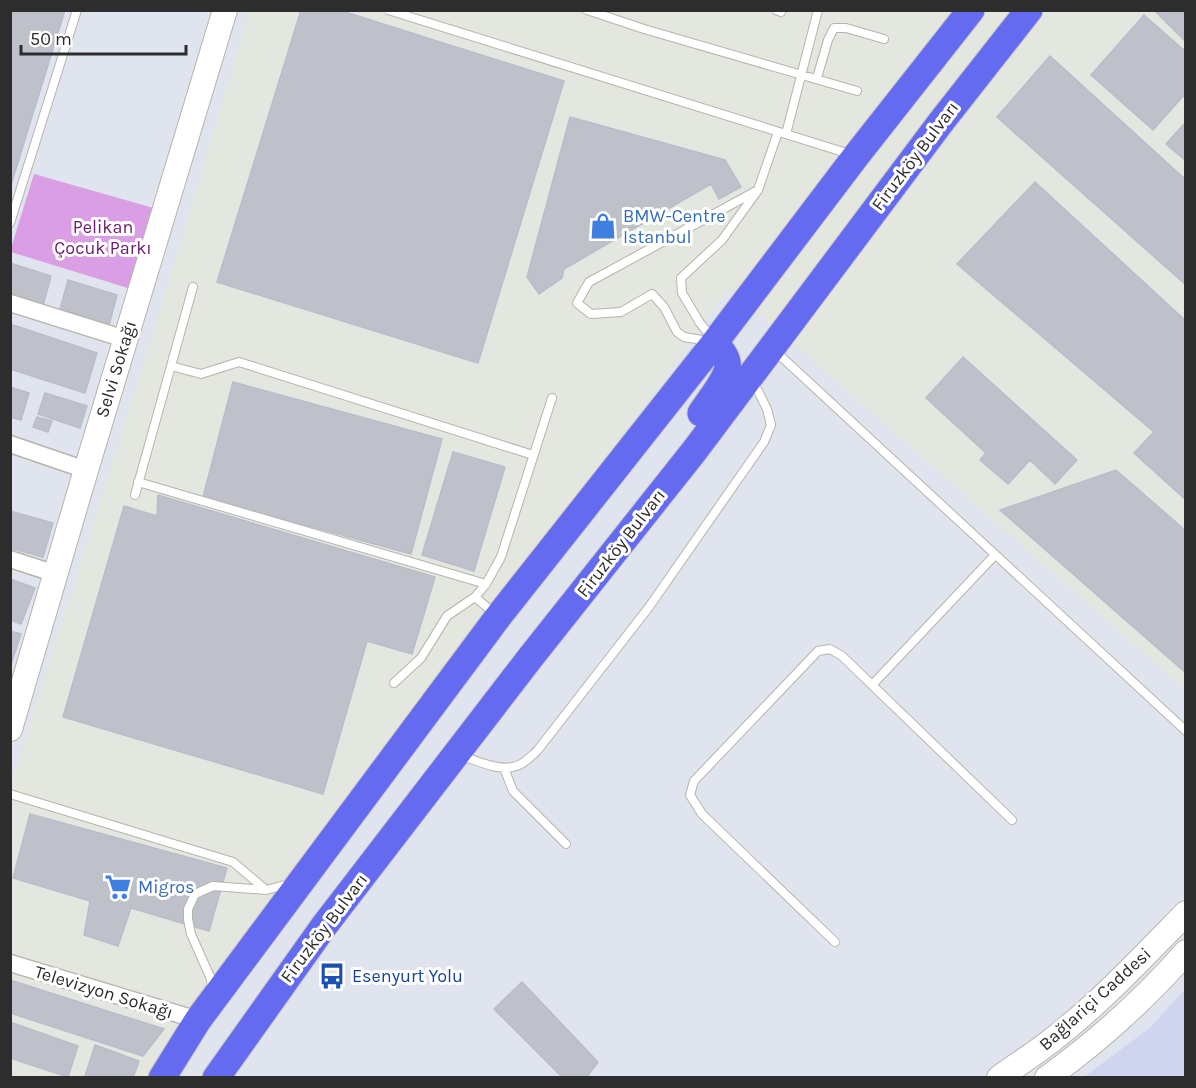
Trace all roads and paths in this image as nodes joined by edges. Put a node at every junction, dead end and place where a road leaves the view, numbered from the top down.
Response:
1 (77, 10) edge
2 (225, 10) edge
3 (388, 10) edge
4 (586, 10) edge
5 (818, 10) edge
6 (971, 10) edge
7 (1029, 10) edge
8 (884, 39) dead end
9 (801, 74) junction
10 (817, 78) junction
11 (857, 91) dead end
12 (782, 133) junction
13 (856, 156) junction
14 (758, 190) junction
15 (10, 223) edge
16 (193, 287) dead end
17 (10, 303) edge
18 (125, 339) junction
19 (715, 342) junction
20 (771, 347) junction
21 (171, 366) junction
22 (750, 376) junction
23 (552, 398) dead end
24 (10, 444) edge
25 (533, 455) junction
26 (86, 470) junction
27 (138, 482) junction
28 (135, 495) dead end
29 (657, 497) junction
30 (995, 555) junction
31 (10, 559) edge
32 (56, 574) junction
33 (486, 584) junction
34 (475, 597) junction
35 (498, 617) junction
36 (17, 682) edge
37 (394, 683) dead end
38 (873, 684) junction
39 (10, 729) edge
40 (1185, 731) edge
41 (457, 754) junction
42 (504, 768) junction
43 (10, 794) edge
44 (1012, 819) dead end
45 (566, 844) dead end
46 (317, 860) junction
47 (266, 890) junction
48 (1185, 913) edge
49 (835, 942) dead end
50 (1185, 952) edge
51 (10, 963) edge
52 (205, 1011) junction
53 (162, 1077) edge
54 (216, 1077) edge
55 (999, 1077) edge
56 (1047, 1077) edge

1 - 15 lane
2 - 18 street, Selvi Sokağı
3 - 12 lane
4 - 9 lane
5 - 9 lane
6 - 13 main road
7 - 20 main road, Firuzköy Bulvarı
8 - 10 lane
9 - 10 lane
9 - 12 lane
10 - 11 lane
12 - 13 lane
12 - 14 lane
13 - 19 main road
14 - 19 lane
14 - 19 lane
16 - 21 lane
17 - 18 street
18 - 26 street, Selvi Sokağı
19 - 29 main road
19 - 35 main road
20 - 22 main road, Firuzköy Bulvarı
20 - 30 lane
21 - 25 lane
21 - 27 lane
22 - 29 main road, Firuzköy Bulvarı
22 - 42 lane
23 - 25 lane
24 - 26 street
25 - 33 lane
26 - 32 street, Selvi Sokağı
27 - 28 lane
27 - 33 lane
29 - 41 main road, Firuzköy Bulvarı
30 - 38 lane
30 - 40 lane
31 - 32 street
32 - 36 street, Selvi Sokağı
33 - 34 lane
34 - 35 lane
34 - 37 lane
35 - 46 main road
36 - 39 street, Selvi Sokağı
38 - 44 lane
38 - 49 lane
41 - 42 lane
41 - 54 main road, Firuzköy Bulvarı
42 - 45 lane
43 - 47 lane
46 - 47 lane
46 - 52 main road
47 - 52 lane
48 - 55 street, Bağlariçi Caddesi
50 - 56 street, Bağlariçi Caddesi
51 - 52 street, Televizyon Sokağı
52 - 53 main road

